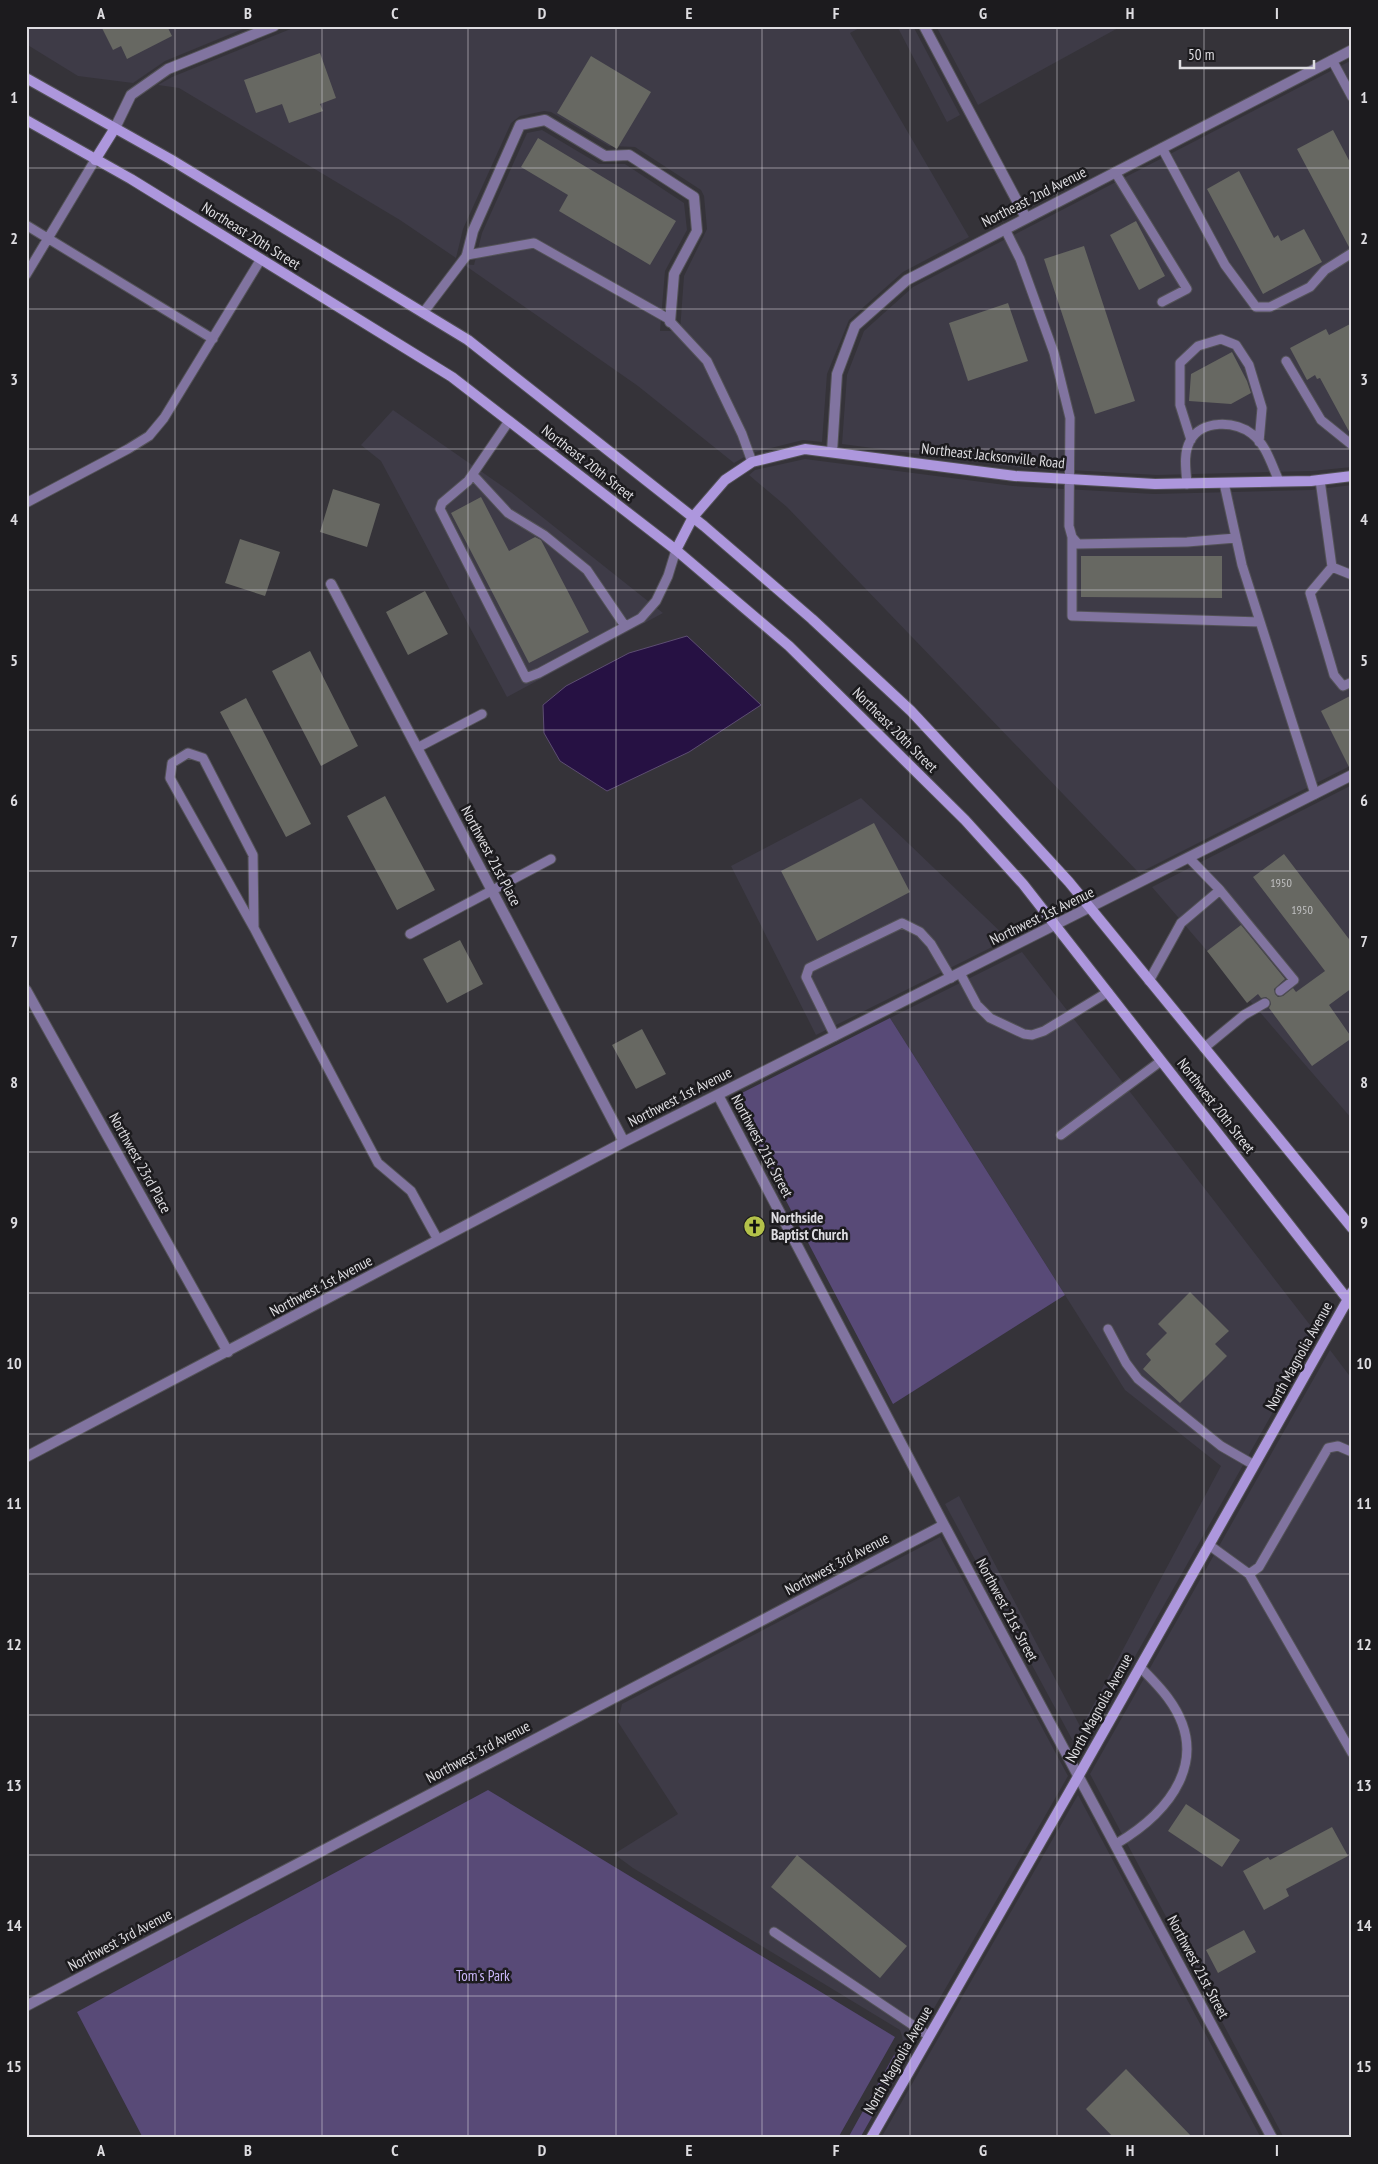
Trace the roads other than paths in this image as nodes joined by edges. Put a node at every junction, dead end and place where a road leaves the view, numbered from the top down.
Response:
1 (274, 26) edge
2 (924, 26) edge
3 (1352, 50) edge
4 (1332, 60) junction
5 (26, 78) edge
6 (1352, 97) edge
7 (26, 120) edge
8 (115, 128) junction
9 (1162, 148) junction
10 (95, 160) junction
11 (1116, 172) junction
12 (1026, 218) junction
13 (26, 225) edge
14 (1005, 229) junction
15 (48, 238) junction
16 (1352, 253) edge
17 (467, 255) junction
18 (261, 259) junction
19 (26, 275) edge
20 (1162, 302) dead end
21 (423, 313) junction
22 (670, 322) junction
23 (213, 339) junction
24 (1286, 361) dead end
25 (509, 421) junction
26 (1191, 440) junction
27 (1259, 442) junction
28 (1352, 444) edge
29 (832, 452) junction
30 (752, 462) junction
31 (473, 475) junction
32 (1352, 476) edge
33 (1068, 479) junction
34 (1320, 480) junction
35 (1279, 482) junction
36 (1224, 483) junction
37 (1187, 484) junction
38 (26, 503) edge
39 (693, 517) junction
40 (1072, 537) junction
41 (1236, 538) junction
42 (676, 550) junction
43 (1332, 568) junction
44 (1352, 575) edge
45 (331, 584) dead end
46 (1260, 622) junction
47 (625, 626) junction
48 (1352, 682) edge
49 (482, 714) dead end
50 (417, 748) junction
51 (1352, 775) edge
52 (1315, 794) junction
53 (1189, 858) junction
54 (551, 859) dead end
55 (1220, 890) junction
56 (492, 891) junction
57 (1090, 909) junction
58 (1056, 925) junction
59 (254, 928) junction
60 (410, 934) dead end
61 (955, 975) junction
62 (1150, 981) junction
63 (26, 990) edge
64 (1280, 991) dead end
65 (1108, 992) junction
66 (1265, 1003) dead end
67 (835, 1036) junction
68 (1204, 1048) junction
69 (1161, 1060) junction
70 (718, 1095) junction
71 (1061, 1135) dead end
72 (624, 1142) junction
73 (1352, 1228) edge
74 (438, 1240) junction
75 (1350, 1299) edge
76 (1108, 1329) dead end
77 (228, 1352) junction
78 (1352, 1452) edge
79 (26, 1457) edge
80 (1254, 1465) junction
81 (944, 1525) junction
82 (1209, 1545) junction
83 (1249, 1574) junction
84 (1140, 1667) junction
85 (1352, 1753) edge
86 (1079, 1775) junction
87 (1116, 1844) junction
88 (774, 1932) dead end
89 (26, 2006) edge
90 (929, 2036) junction
91 (871, 2138) edge
92 (1272, 2138) edge

1 - 8 street
2 - 12 street
3 - 4 street, Northeast 2nd Avenue
4 - 6 lane
4 - 9 street, Northeast 2nd Avenue
5 - 8 main road, Northeast 20th Street
7 - 10 main road, Northeast 20th Street
8 - 10 main road
8 - 21 main road, Northeast 20th Street
9 - 11 street, Northeast 2nd Avenue
9 - 16 lane
10 - 15 lane
10 - 18 main road, Northeast 20th Street
11 - 12 street, Northeast 2nd Avenue
11 - 20 lane
12 - 14 street, Northeast 2nd Avenue
13 - 15 lane
14 - 29 street, Northeast 2nd Avenue
14 - 33 lane
15 - 19 lane
15 - 23 lane
17 - 21 lane
17 - 22 lane
17 - 22 street
18 - 23 lane
18 - 25 main road, Northeast 20th Street
21 - 39 main road, Northeast 20th Street
22 - 30 lane
23 - 38 lane
24 - 28 lane
25 - 31 lane
25 - 42 main road, Northeast 20th Street
26 - 27 lane
26 - 27 lane
26 - 37 lane
27 - 35 lane
29 - 30 main road, Northeast Jacksonville Road
29 - 33 main road, Northeast Jacksonville Road
30 - 39 main road, Northeast Jacksonville Road
31 - 47 lane
31 - 47 lane
32 - 34 main road, Northeast Jacksonville Road
33 - 37 main road, Northeast Jacksonville Road
33 - 40 lane
34 - 35 main road, Northeast Jacksonville Road
34 - 43 lane
35 - 36 main road, Northeast Jacksonville Road
36 - 37 main road, Northeast Jacksonville Road
36 - 41 lane
39 - 42 main road, Northeast Jacksonville Road
39 - 57 main road, Northeast 20th Street
40 - 41 lane
40 - 46 lane
41 - 46 lane
42 - 47 lane
42 - 58 main road, Northeast 20th Street
43 - 44 lane
43 - 48 lane
45 - 50 street, Northwest 21st Place
46 - 52 lane
49 - 50 lane
50 - 56 street, Northwest 21st Place
51 - 52 street, Northwest 1st Avenue
52 - 53 street, Northwest 1st Avenue
53 - 55 lane
53 - 57 street, Northwest 1st Avenue
54 - 56 lane
55 - 62 lane
55 - 64 lane
56 - 60 lane
56 - 72 street, Northwest 21st Place
57 - 58 street, Northwest 1st Avenue
57 - 62 main road, Northwest 20th Street
58 - 61 street, Northwest 1st Avenue
58 - 65 main road, Northwest 20th Street
59 - 59 lane
59 - 74 lane
61 - 65 lane
61 - 67 street, Northwest 1st Avenue
61 - 67 lane
62 - 68 main road, Northwest 20th Street
63 - 77 street, Northwest 23rd Place
65 - 69 main road, Northwest 20th Street
66 - 68 lane
67 - 70 street, Northwest 1st Avenue
68 - 73 main road, Northwest 20th Street
69 - 71 lane
69 - 75 main road, Northwest 20th Street
70 - 72 street, Northwest 1st Avenue
70 - 81 street, Northwest 21st Street
72 - 74 street, Northwest 1st Avenue
74 - 77 street, Northwest 1st Avenue
75 - 80 main road, North Magnolia Avenue
76 - 80 lane
77 - 79 street, Northwest 1st Avenue
78 - 83 lane
80 - 82 main road, North Magnolia Avenue
81 - 86 street, Northwest 21st Street
81 - 89 street, Northwest 3rd Avenue
82 - 83 lane
82 - 84 main road, North Magnolia Avenue
83 - 85 lane
84 - 86 main road, North Magnolia Avenue
84 - 87 lane
86 - 87 street, Northwest 21st Street
86 - 90 main road, North Magnolia Avenue
87 - 92 street, Northwest 21st Street
88 - 90 lane
90 - 91 main road, North Magnolia Avenue

